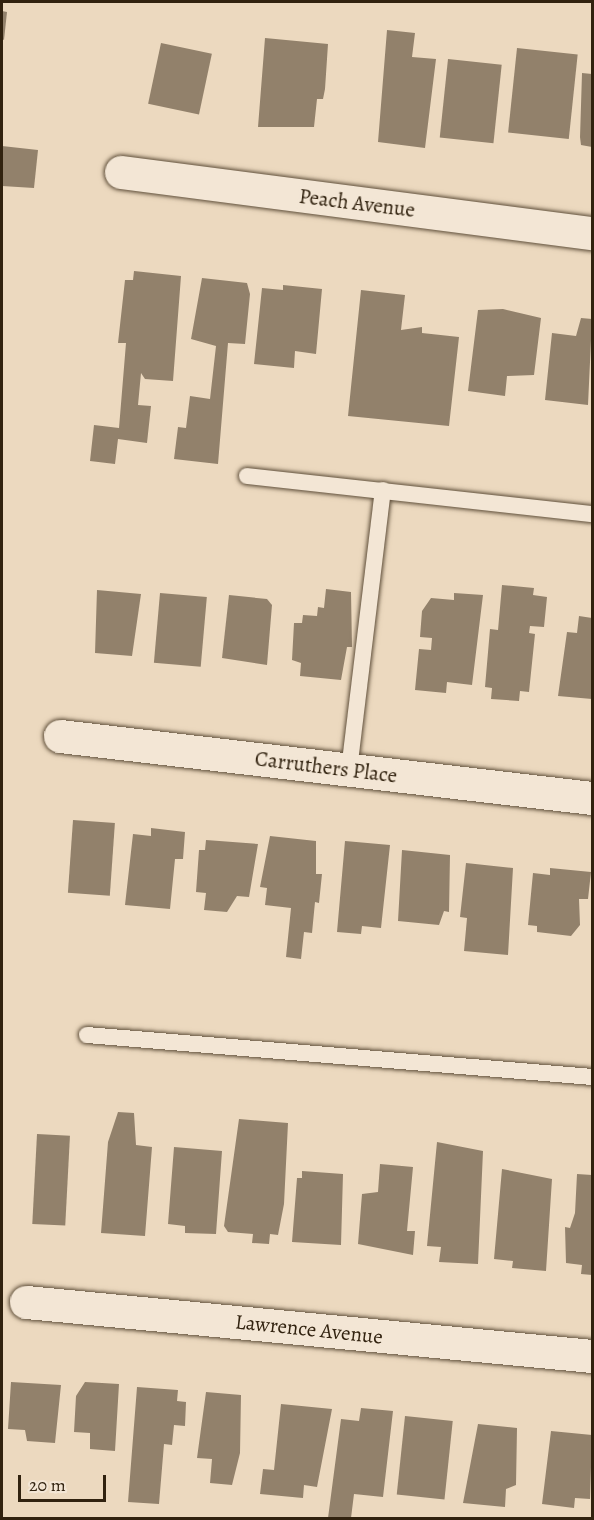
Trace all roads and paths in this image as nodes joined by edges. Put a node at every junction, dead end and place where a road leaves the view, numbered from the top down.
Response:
1 (121, 172) dead end
2 (592, 233) edge
3 (247, 476) dead end
4 (383, 490) junction
5 (592, 514) edge
6 (60, 736) dead end
7 (349, 770) junction
8 (592, 798) edge
9 (87, 1035) dead end
10 (592, 1077) edge
11 (26, 1302) dead end
12 (592, 1356) edge

1 - 2 street, Peach Avenue
3 - 4 lane
4 - 5 lane
4 - 7 lane
6 - 7 street, Carruthers Place
7 - 8 street, Carruthers Place
9 - 10 lane
11 - 12 street, Lawrence Avenue

